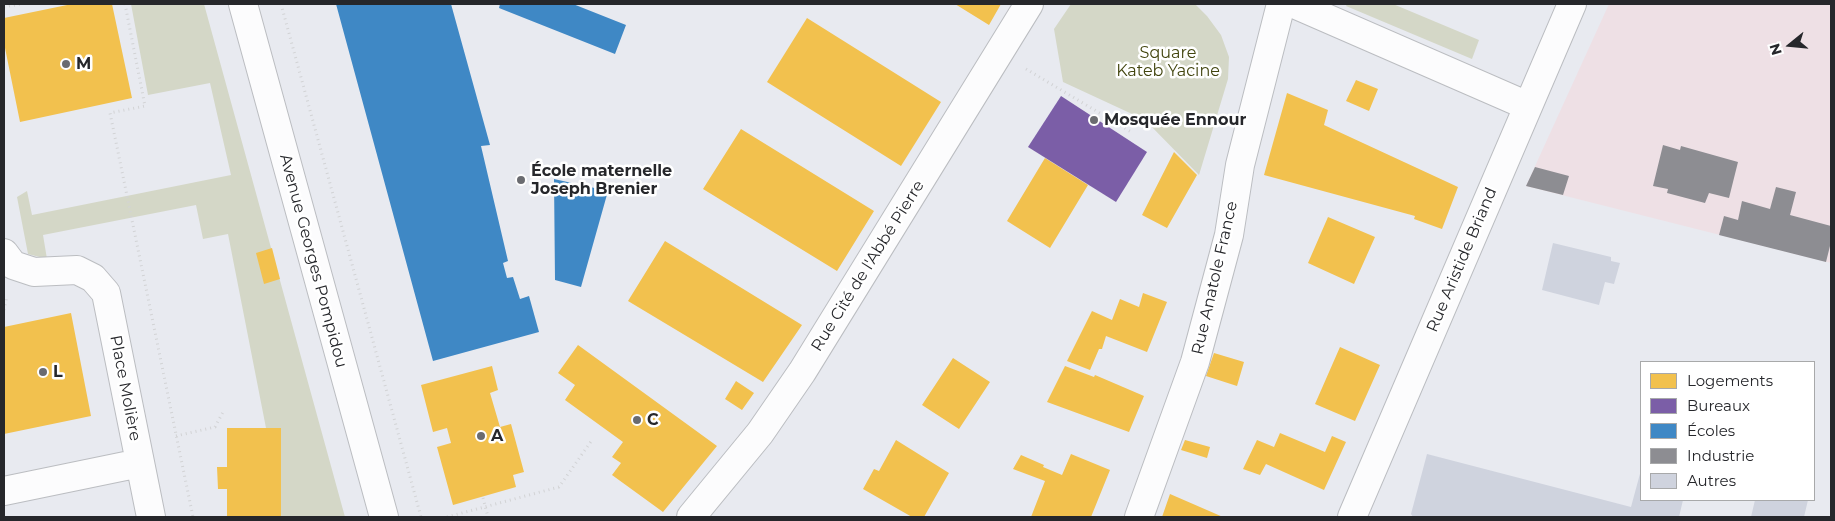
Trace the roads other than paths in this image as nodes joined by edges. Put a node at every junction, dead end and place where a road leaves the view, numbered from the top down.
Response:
1 (243, 4) edge
2 (1029, 4) edge
3 (1281, 4) edge
4 (1294, 4) edge
5 (1572, 4) edge
6 (1528, 106) junction
7 (4, 253) edge
8 (140, 463) junction
9 (4, 491) edge
10 (151, 517) edge
11 (384, 517) edge
12 (691, 517) edge
13 (1139, 517) edge
14 (1352, 517) edge

1 - 11 street, Avenue Georges Pompidou
2 - 12 street, Rue Cité de l'Abbé Pierre
3 - 13 street, Rue Anatole France
4 - 6 street
5 - 6 street, Rue Aristide Briand
6 - 14 street, Rue Aristide Briand
7 - 8 street, Place Molière
8 - 9 street, Place Molière
8 - 10 street

